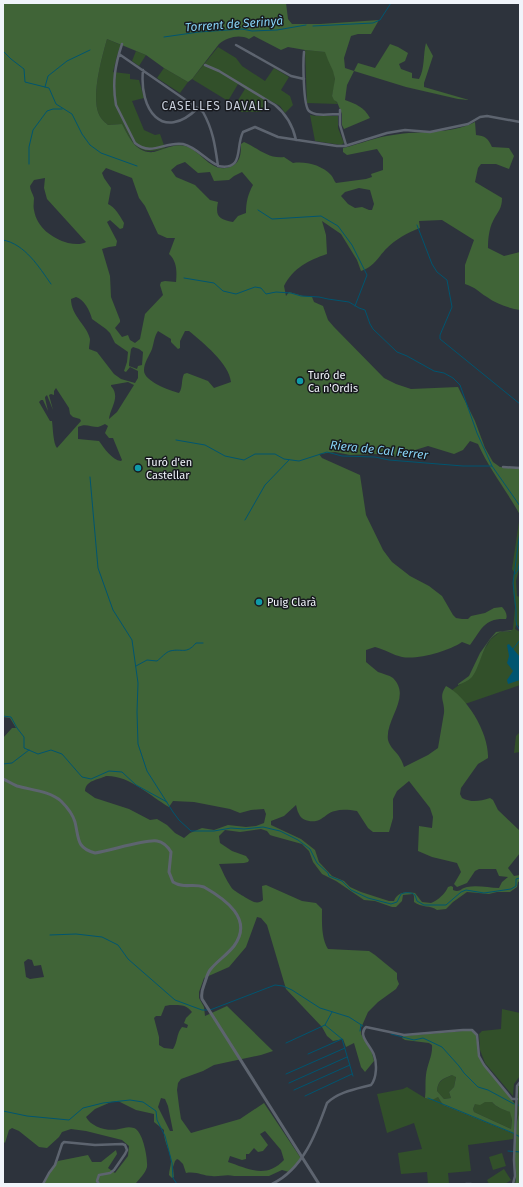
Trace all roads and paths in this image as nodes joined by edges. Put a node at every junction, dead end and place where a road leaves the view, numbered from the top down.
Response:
1 (122, 44) dead end
2 (236, 45) dead end
3 (304, 52) dead end
4 (119, 54) junction
5 (205, 65) dead end
6 (143, 70) junction
7 (304, 79) junction
8 (198, 108) junction
9 (340, 110) dead end
10 (340, 114) junction
11 (520, 122) edge
12 (296, 140) junction
13 (346, 145) junction
14 (218, 166) junction
15 (503, 467) dead end
16 (520, 468) edge
17 (3, 779) edge
18 (520, 1082) edge
19 (517, 1099) junction
20 (302, 1157) junction
21 (43, 1184) edge
22 (100, 1184) edge
23 (272, 1184) edge
24 (319, 1184) edge
25 (466, 1184) edge
26 (471, 1184) edge
27 (513, 1184) edge

1 - 4 street
2 - 7 street
3 - 7 street
4 - 6 street
4 - 14 street
5 - 12 street
6 - 8 street
6 - 8 street
7 - 10 street
8 - 14 street
9 - 10 street
10 - 13 street
11 - 13 street
12 - 13 street
12 - 14 street
15 - 16 street
17 - 20 main road
18 - 19 street
19 - 20 street
19 - 27 street
20 - 23 street
20 - 24 main road
21 - 22 street
25 - 26 street

